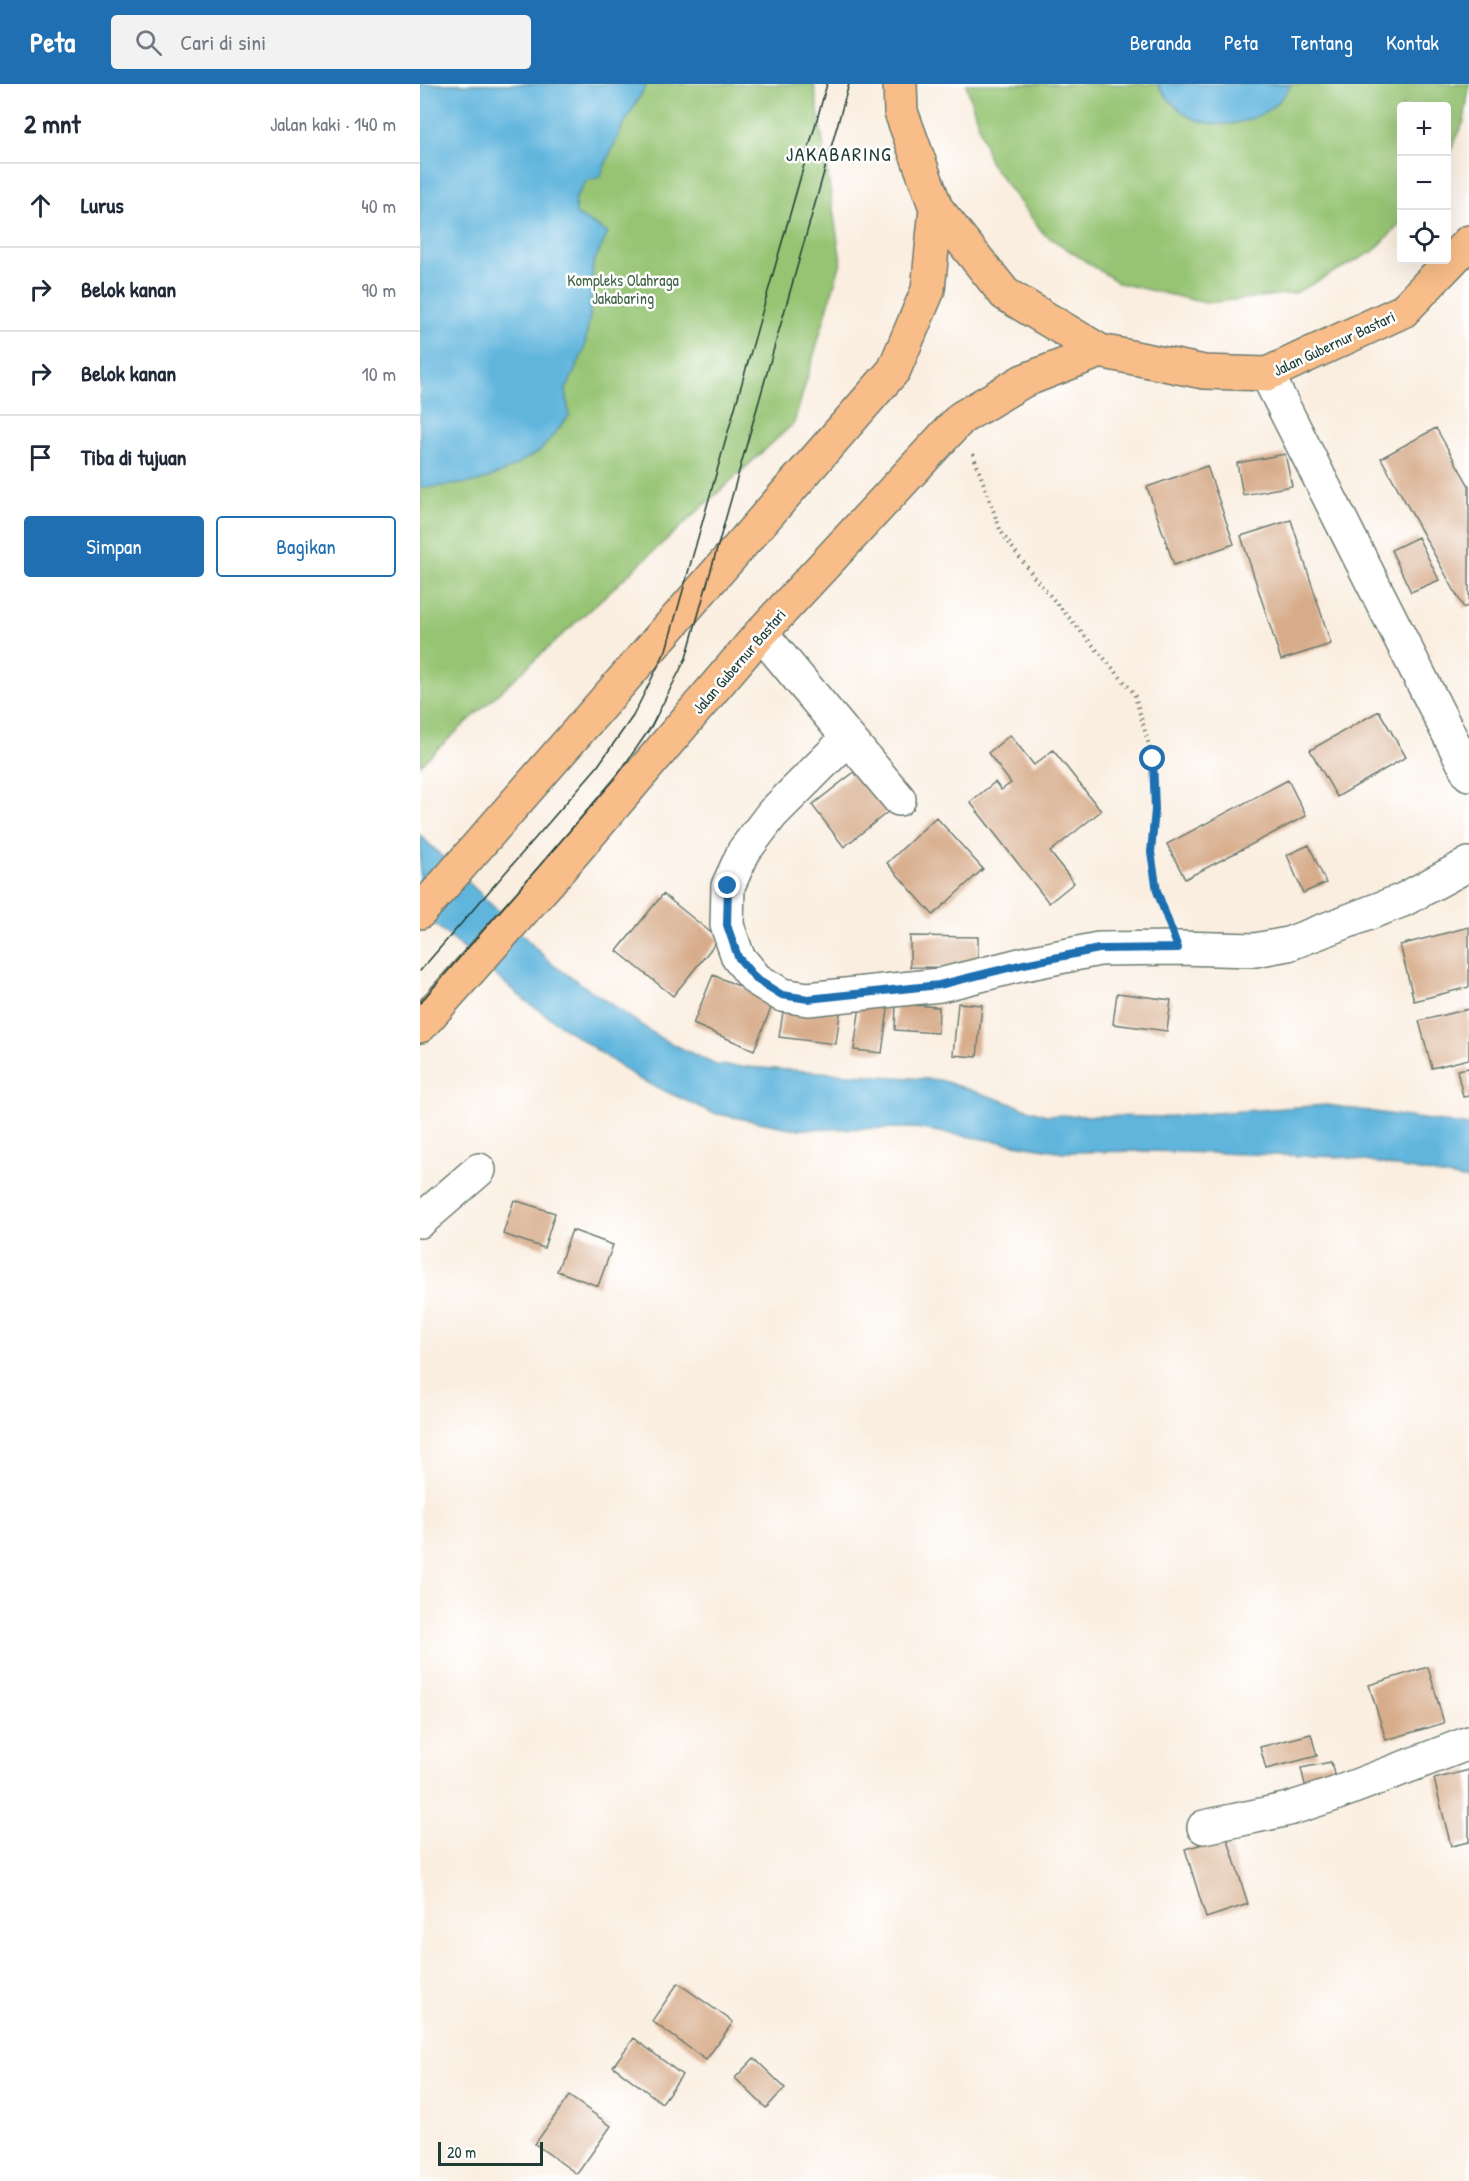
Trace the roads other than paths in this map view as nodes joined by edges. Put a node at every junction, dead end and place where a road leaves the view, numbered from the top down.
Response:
1 (900, 84) edge
2 (936, 208) junction
3 (1469, 242) edge
4 (1100, 351) junction
5 (1267, 374) junction
6 (761, 633) junction
7 (848, 738) junction
8 (1469, 774) edge
9 (899, 798) dead end
10 (1469, 864) edge
11 (420, 912) edge
12 (420, 1026) edge
13 (479, 1170) dead end
14 (420, 1221) edge
15 (1469, 1743) edge
16 (1204, 1827) dead end

1 - 2 highway, Jalan Gubernur Bastari
2 - 4 highway, Jalan Gubernur Bastari
2 - 11 highway, Jalan Gubernur Bastari
3 - 5 highway, Jalan Gubernur Bastari
4 - 5 highway, Jalan Gubernur Bastari
4 - 6 highway, Jalan Gubernur Bastari
5 - 8 street
6 - 7 street
6 - 12 highway, Jalan Gubernur Bastari
7 - 9 street
7 - 10 street
13 - 14 street
15 - 16 street

